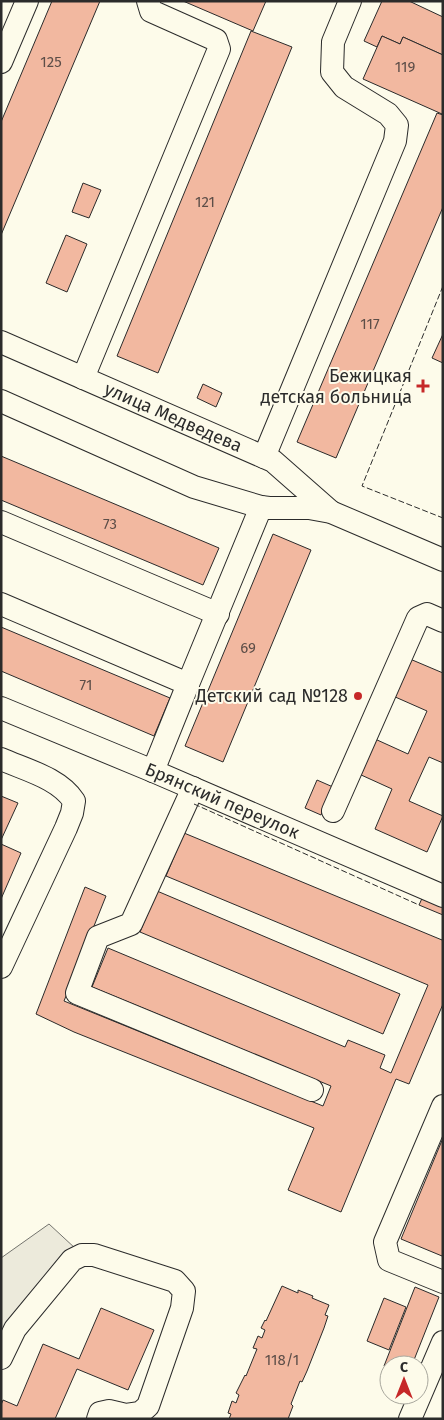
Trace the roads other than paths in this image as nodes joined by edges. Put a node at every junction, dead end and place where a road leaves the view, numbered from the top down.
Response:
1 (27, 1) edge
2 (148, 1) edge
3 (350, 1) edge
4 (1, 62) edge
5 (1, 342) edge
6 (83, 378) junction
7 (1, 401) edge
8 (264, 457) junction
9 (262, 507) junction
10 (331, 512) junction
11 (1, 522) edge
12 (443, 560) edge
13 (1, 604) edge
14 (218, 614) junction
15 (443, 621) edge
16 (188, 684) junction
17 (1, 708) edge
18 (1, 759) edge
19 (153, 771) junction
20 (193, 788) junction
21 (334, 811) dead end
22 (443, 896) edge
23 (1, 967) edge
24 (312, 1090) dead end
25 (443, 1106) edge
26 (443, 1282) edge
27 (443, 1342) edge
28 (1, 1358) edge
29 (98, 1419) edge
30 (410, 1419) edge

1 - 4 street
2 - 6 street
3 - 8 street
5 - 6 street, улица Медведева
6 - 8 street, улица Медведева
7 - 9 street, улица Медведева
8 - 10 street, улица Медведева
9 - 10 street, улица Медведева
9 - 14 street
10 - 12 street, улица Медведева
11 - 14 street
13 - 16 street
14 - 16 street
15 - 21 street
16 - 19 street
17 - 19 street, Брянский переулок
18 - 23 street
19 - 20 street, Брянский переулок
20 - 22 street, Брянский переулок
20 - 24 street
25 - 26 street
27 - 30 street
28 - 29 street

